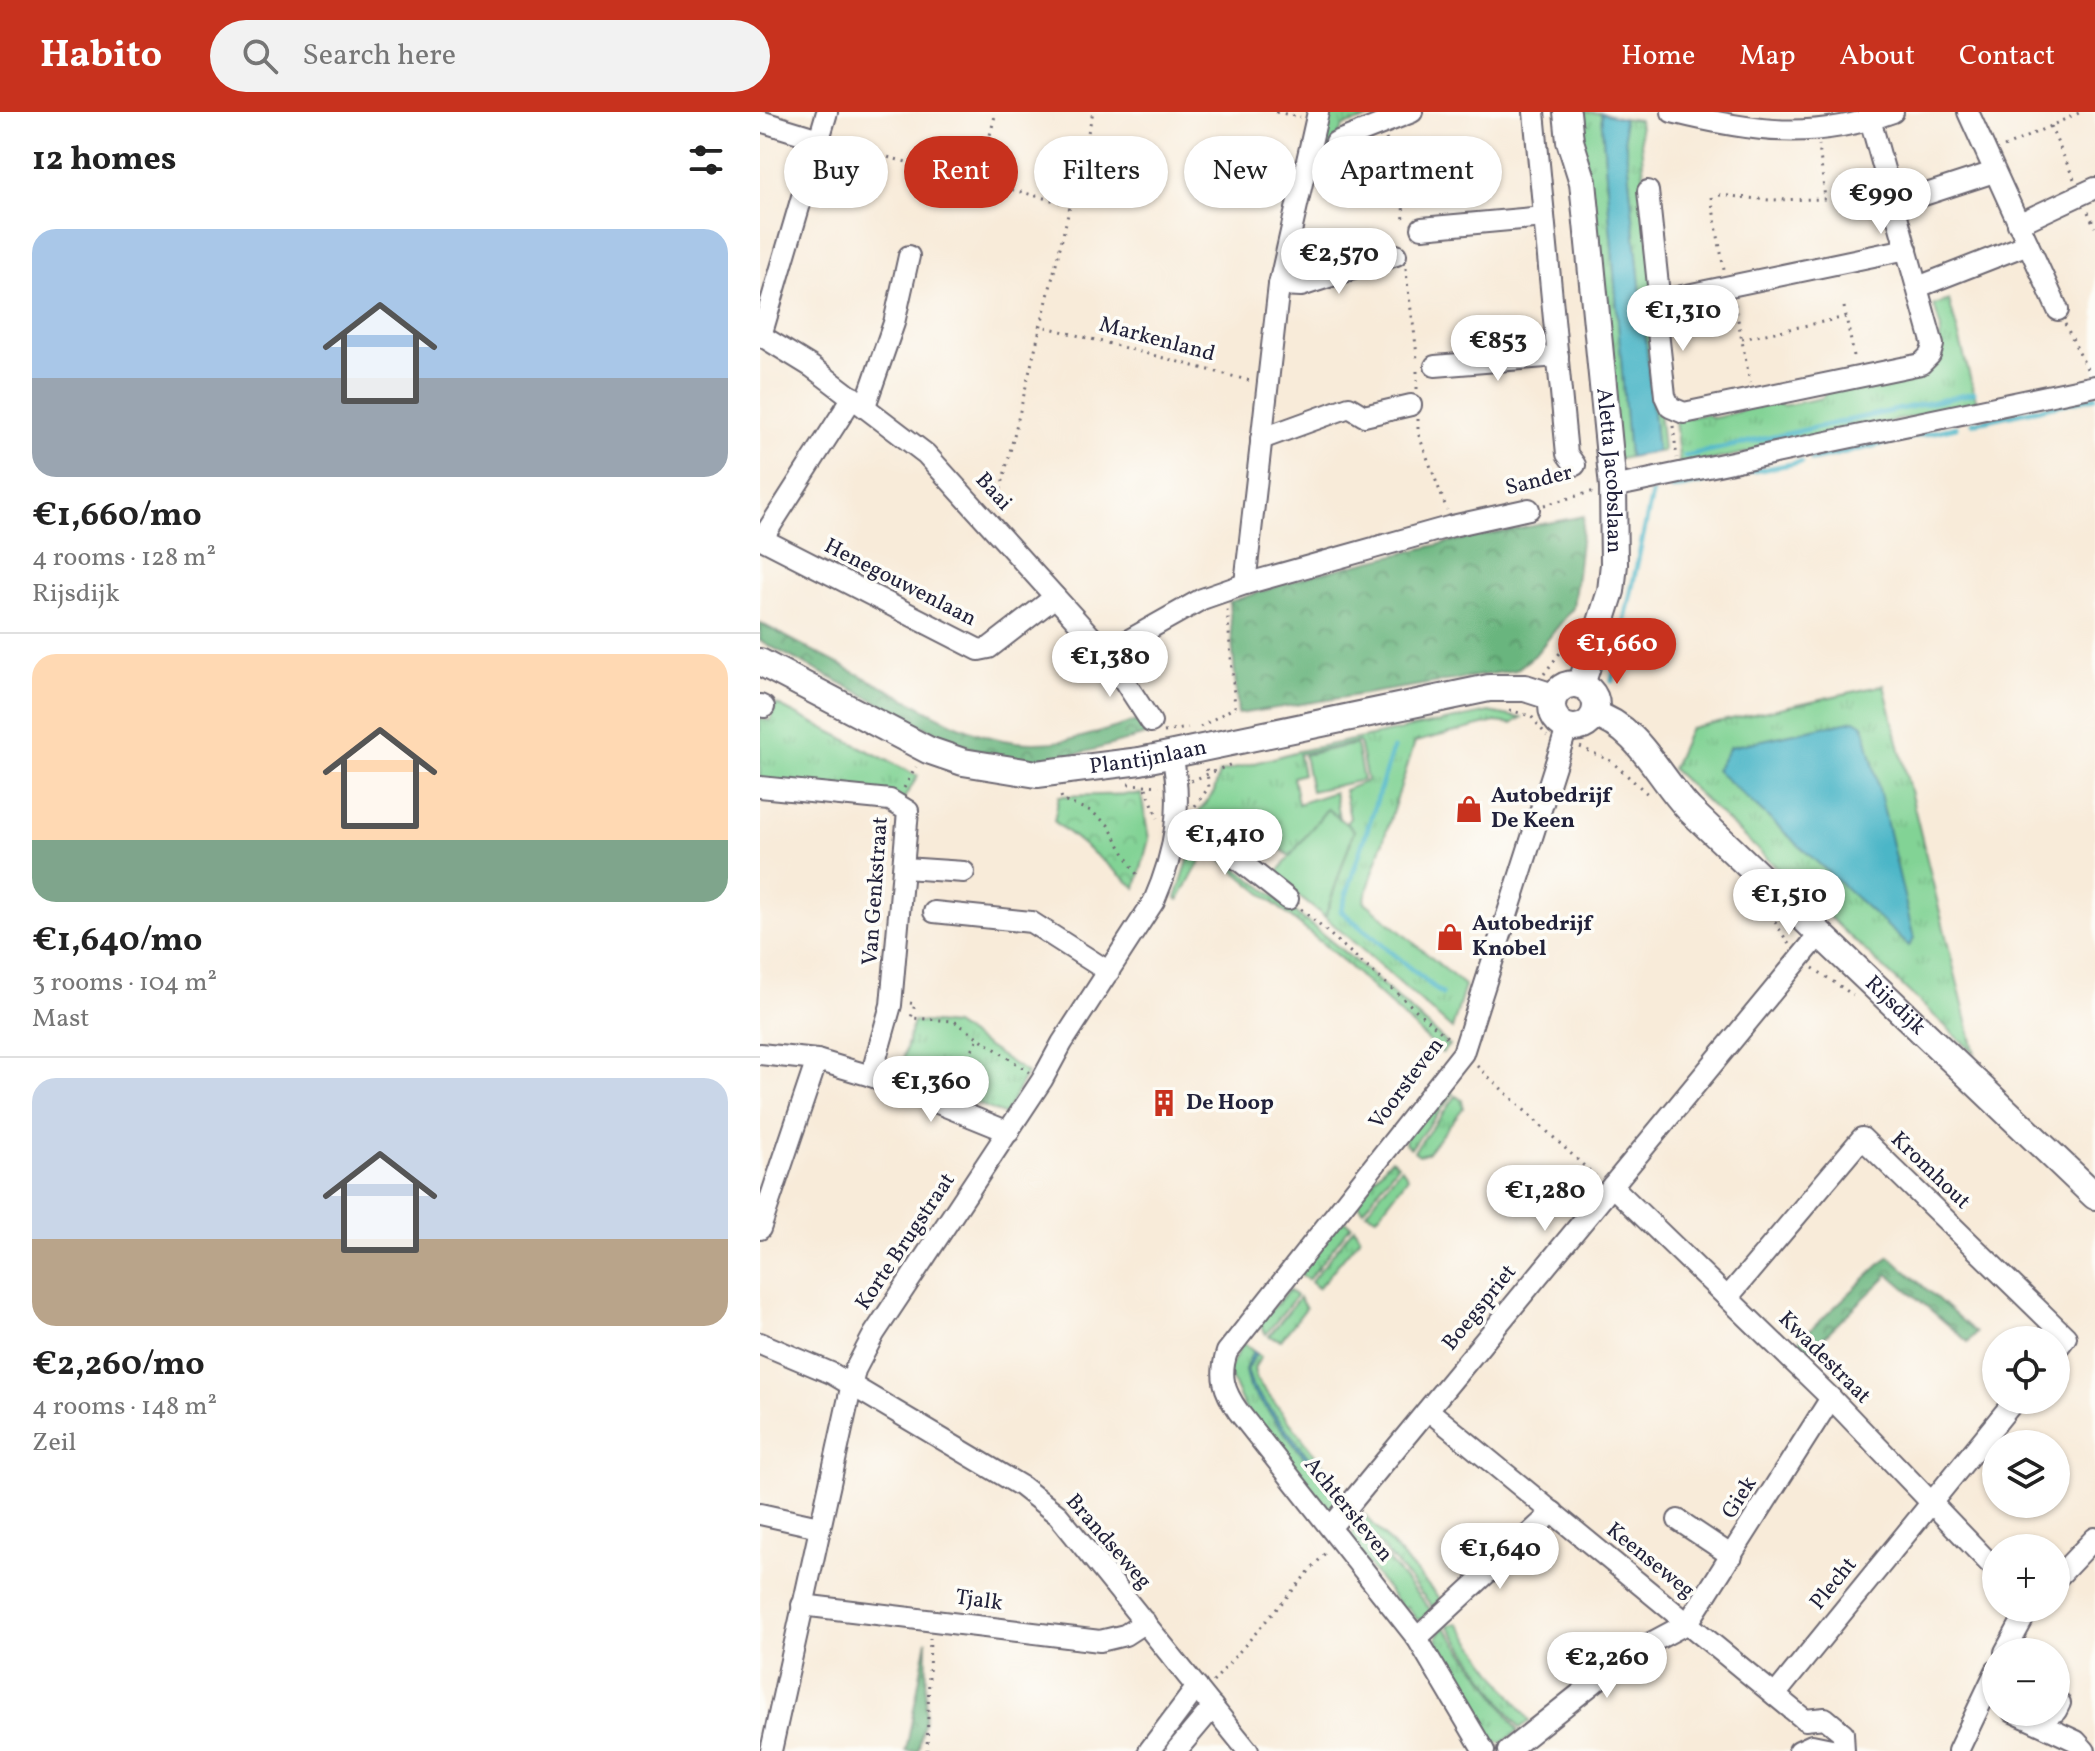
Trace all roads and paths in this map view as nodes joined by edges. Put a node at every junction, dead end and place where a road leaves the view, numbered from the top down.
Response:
1 (827, 112) edge
2 (996, 112) edge
3 (1093, 112) edge
4 (1276, 112) edge
5 (1412, 112) edge
6 (1534, 112) edge
7 (1567, 112) edge
8 (1672, 112) edge
9 (1893, 112) edge
10 (1968, 112) edge
11 (2081, 112) edge
12 (1316, 116) edge
13 (1870, 116) edge
14 (760, 121) edge
15 (1380, 124) junction
16 (2050, 126) junction
17 (1817, 130) junction
18 (809, 136) edge
19 (820, 136) edge
20 (990, 136) edge
21 (1087, 136) edge
22 (1351, 136) edge
23 (1385, 136) edge
24 (1991, 163) junction
25 (1648, 191) dead end
26 (2088, 191) edge
27 (1719, 195) dead end
28 (1711, 197) dead end
29 (1896, 204) junction
30 (798, 208) edge
31 (1068, 208) edge
32 (1409, 208) edge
33 (1544, 217) junction
34 (2018, 224) junction
35 (2095, 227) edge
36 (1414, 228) joint
37 (2028, 244) junction
38 (1907, 249) junction
39 (1401, 254) joint
40 (909, 256) dead end
41 (1279, 285) junction
42 (1729, 285) junction
43 (1918, 287) junction
44 (1660, 304) junction
45 (1844, 307) dead end
46 (2058, 310) joint
47 (1846, 317) junction
48 (1038, 325) junction
49 (760, 335) edge
50 (1742, 339) junction
51 (1558, 356) junction
52 (1435, 366) dead end
53 (1858, 377) junction
54 (1267, 385) junction
55 (2095, 386) edge
56 (1753, 398) junction
57 (859, 402) junction
58 (1416, 409) junction
59 (1674, 410) junction
60 (1261, 439) junction
61 (1575, 465) dead end
62 (1679, 475) junction
63 (1613, 487) junction
64 (1529, 509) joint
65 (1452, 526) junction
66 (992, 527) junction
67 (761, 538) edge
68 (1235, 587) junction
69 (1055, 597) junction
70 (1106, 653) junction
71 (760, 662) edge
72 (1581, 685) junction
73 (1553, 697) junction
74 (1595, 715) junction
75 (1567, 728) junction
76 (1160, 736) junction
77 (918, 763) dead end
78 (760, 787) edge
79 (1061, 796) dead end
80 (897, 801) junction
81 (1176, 828) junction
82 (904, 868) junction
83 (964, 872) dead end
84 (1139, 878) dead end
85 (1288, 899) dead end
86 (934, 912) dead end
87 (1819, 935) junction
88 (1109, 972) junction
89 (891, 1001) junction
90 (978, 1038) junction
91 (760, 1054) edge
92 (817, 1060) junction
93 (871, 1076) junction
94 (1042, 1080) junction
95 (945, 1106) junction
96 (1009, 1132) junction
97 (1612, 1186) junction
98 (2095, 1196) edge
99 (765, 1200) edge
100 (760, 1229) edge
101 (1728, 1297) junction
102 (2055, 1326) edge
103 (760, 1343) edge
104 (1223, 1382) joint
105 (850, 1386) junction
106 (1831, 1398) junction
107 (1428, 1410) junction
108 (2003, 1414) edge
109 (1930, 1503) junction
110 (1553, 1512) junction
111 (760, 1514) edge
112 (1678, 1520) dead end
113 (819, 1527) junction
114 (1335, 1532) junction
115 (2095, 1538) edge
116 (1732, 1556) junction
117 (1982, 1556) edge
118 (2070, 1564) edge
119 (802, 1605) junction
120 (930, 1619) junction
121 (1145, 1622) junction
122 (1688, 1623) junction
123 (1417, 1638) junction
124 (1775, 1695) junction
125 (1204, 1696) junction
126 (1982, 1714) edge
127 (1805, 1720) junction
128 (2068, 1726) edge
129 (2085, 1742) edge
130 (1805, 1748) edge
131 (773, 1751) edge
132 (927, 1751) edge
133 (1149, 1751) edge
134 (1176, 1751) edge
135 (1248, 1751) edge
136 (1484, 1751) edge
137 (1508, 1751) edge
138 (1842, 1751) edge
139 (1958, 1751) edge

1 - 19 street
2 - 20 path
3 - 21 path
4 - 12 path
5 - 15 street
6 - 33 street
7 - 63 main road, Aletta Jacobslaan
8 - 17 street
9 - 13 street
10 - 24 street
11 - 16 path
12 - 41 street
13 - 17 street
13 - 29 street
14 - 18 street
15 - 22 street
15 - 23 path
16 - 24 path
16 - 26 path
17 - 27 path
24 - 29 street
24 - 34 street
25 - 44 street
26 - 34 street
26 - 35 path
28 - 42 path
29 - 38 street
30 - 49 street
31 - 48 path
32 - 36 path
33 - 36 street
33 - 51 street
34 - 37 street
37 - 43 street
37 - 46 street
38 - 42 street
38 - 43 street
39 - 41 street
39 - 58 path
40 - 57 street
41 - 54 street
42 - 44 street
42 - 50 path
43 - 53 street
44 - 59 street
45 - 47 path
46 - 55 path
47 - 50 path
47 - 53 path
48 - 54 path, Markenland
48 - 66 path
49 - 57 street, Baai
50 - 56 path
51 - 52 street
51 - 61 street
53 - 56 street
54 - 60 street
55 - 62 street
56 - 59 street
57 - 66 street, Baai
57 - 67 street
58 - 60 street
58 - 65 path
59 - 62 path
60 - 68 street
62 - 63 street
63 - 64 path, Sander
63 - 72 main road, Aletta Jacobslaan
64 - 65 street, Sander
65 - 68 street, Sander
66 - 69 street, Baai
67 - 69 street, Henegouwenlaan
68 - 70 street, Sander
68 - 76 path, Plantijnlaan
69 - 70 street, Baai
70 - 76 street, Baai
71 - 76 main road, Plantijnlaan
72 - 73 main road
72 - 74 main road
73 - 75 main road
73 - 76 main road, Plantijnlaan
74 - 75 main road
74 - 87 main road, Rijsdijk
75 - 104 street, Voorsteven
76 - 81 street, Korte Brugstraat
77 - 80 path
78 - 80 street, Van Genkstraat
79 - 84 path
80 - 82 street, Van Genkstraat
81 - 85 street
81 - 88 street, Korte Brugstraat
82 - 83 street
82 - 89 street, Van Genkstraat
86 - 88 street
87 - 97 street, Boegspriet
87 - 98 main road, Rijsdijk
88 - 94 street, Korte Brugstraat
89 - 90 path
89 - 93 street, Van Genkstraat
90 - 94 path
90 - 95 path
91 - 92 street
92 - 93 street
92 - 99 street
93 - 95 street
94 - 96 street, Korte Brugstraat
95 - 96 street
96 - 105 street, Korte Brugstraat
97 - 101 street, Kwadestraat
97 - 107 street, Boegspriet
99 - 100 street
101 - 102 street, Kromhout
101 - 106 street, Kwadestraat
103 - 105 street, Brandseweg
104 - 114 street, Achtersteven
105 - 113 street, Korte Brugstraat
105 - 121 street, Brandseweg
106 - 109 street, Kwadestraat
106 - 116 street, Giek
107 - 110 street, Keenseweg
107 - 114 street, Boegspriet
108 - 109 street
109 - 117 street, Kwadestraat
109 - 124 street, Plecht
110 - 122 street, Keenseweg
110 - 123 street
111 - 113 street
112 - 116 street
113 - 119 street, Korte Brugstraat
114 - 123 street, Achtersteven
114 - 125 path
115 - 118 street
116 - 122 street, Giek
119 - 120 street, Tjalk
119 - 131 street, Korte Brugstraat
120 - 121 street, Tjalk
120 - 132 path
121 - 125 street, Brandseweg
122 - 124 street, Keenseweg
122 - 137 street
123 - 136 street, Achtersteven
124 - 127 street, Keenseweg
125 - 133 street
125 - 134 street
125 - 135 street, Brandseweg
126 - 139 street
127 - 130 street
127 - 138 street, Keenseweg
128 - 129 street
130 - 138 street

